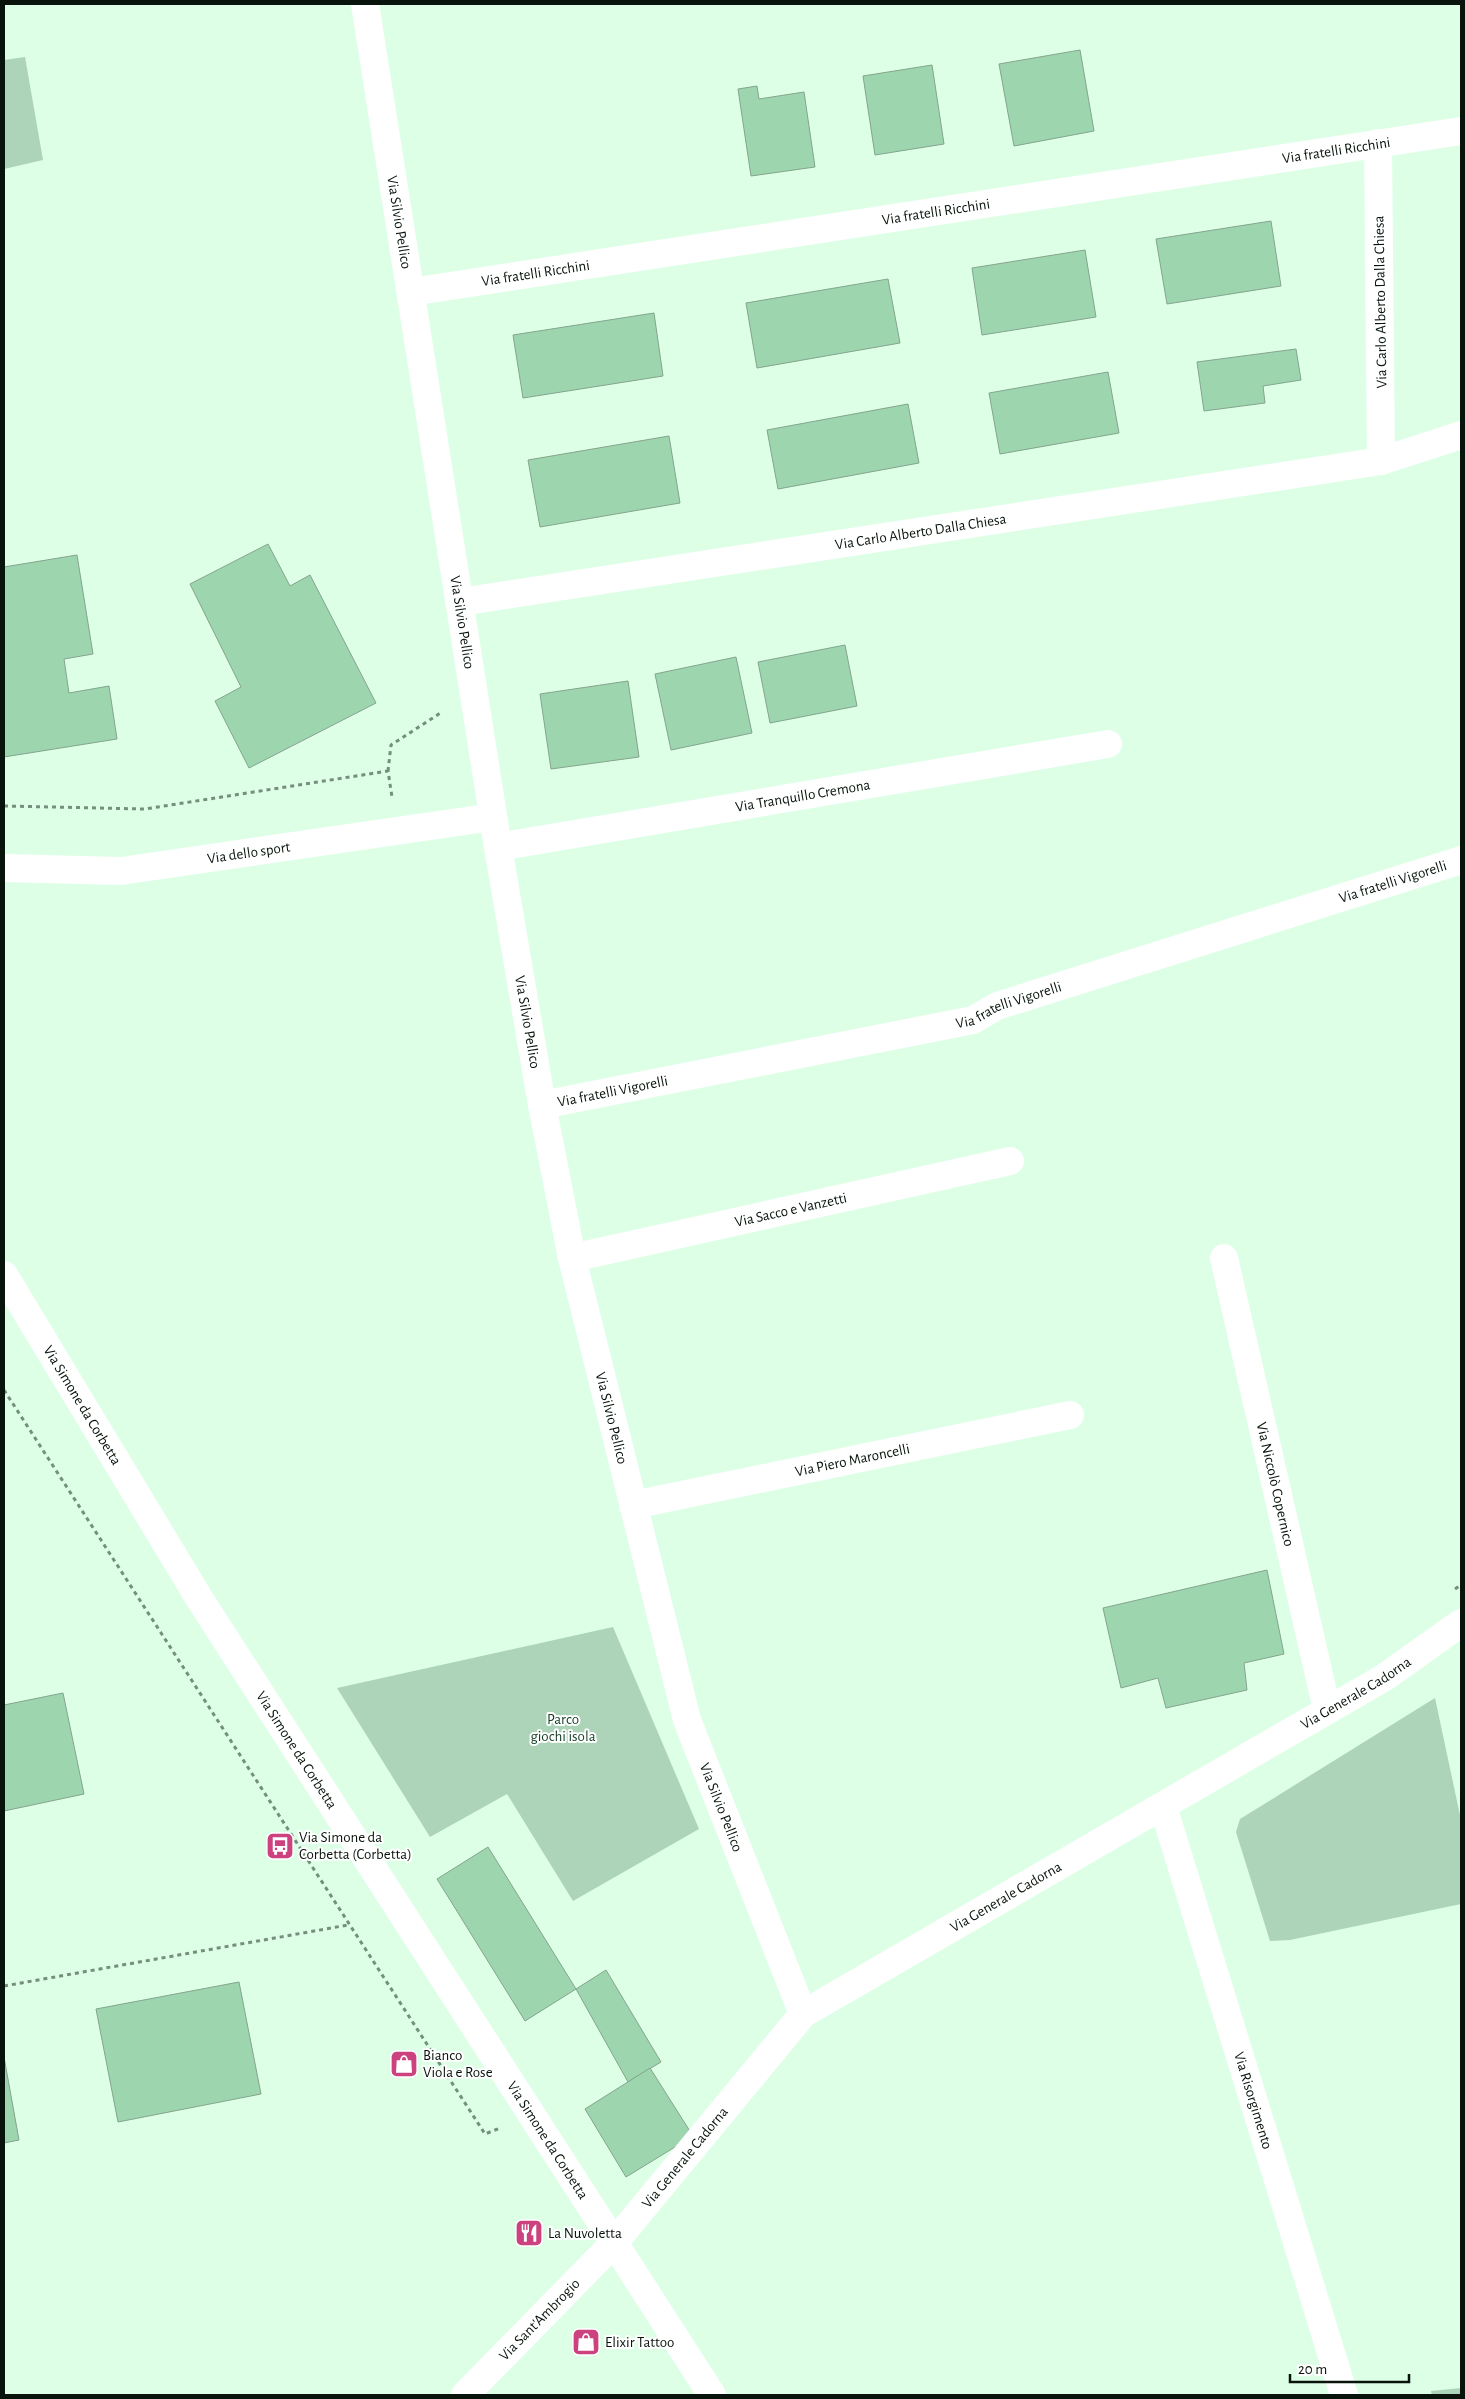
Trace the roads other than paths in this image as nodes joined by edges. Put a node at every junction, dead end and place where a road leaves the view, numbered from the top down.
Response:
1 (365, 4) edge
2 (1461, 131) edge
3 (1378, 144) junction
4 (411, 292) junction
5 (1461, 435) edge
6 (1381, 461) junction
7 (460, 602) junction
8 (1108, 744) dead end
9 (493, 817) junction
10 (498, 847) junction
11 (1461, 860) edge
12 (4, 868) edge
13 (542, 1106) junction
14 (1010, 1160) dead end
15 (572, 1258) junction
16 (1224, 1258) dead end
17 (4, 1274) edge
18 (1070, 1415) dead end
19 (633, 1505) junction
20 (1461, 1624) edge
21 (1327, 1710) junction
22 (1163, 1806) junction
23 (803, 2014) junction
24 (614, 2243) junction
25 (465, 2395) edge
26 (712, 2395) edge
27 (1344, 2395) edge

1 - 4 street, Via Silvio Pellico
2 - 3 street, Via fratelli Ricchini
3 - 4 street, Via fratelli Ricchini
3 - 6 street, Via Carlo Alberto Dalla Chiesa
4 - 7 street, Via Silvio Pellico
5 - 6 street, Via Carlo Alberto Dalla Chiesa
6 - 7 street, Via Carlo Alberto Dalla Chiesa
7 - 9 street, Via Silvio Pellico
8 - 10 street, Via Tranquillo Cremona
9 - 10 street, Via Silvio Pellico
9 - 12 street, Via dello sport
10 - 13 street, Via Silvio Pellico
11 - 13 street, Via fratelli Vigorelli
13 - 15 street, Via Silvio Pellico
14 - 15 street, Via Sacco e Vanzetti
15 - 19 street, Via Silvio Pellico
16 - 21 street, Via Niccolò Copernico
17 - 24 street, Via Simone da Corbetta
18 - 19 street, Via Piero Maroncelli
19 - 23 street, Via Silvio Pellico
20 - 21 street, Via Generale Cadorna
21 - 22 street, Via Generale Cadorna
22 - 23 street, Via Generale Cadorna
22 - 27 street, Via Risorgimento
23 - 24 street, Via Generale Cadorna
24 - 25 street, Via Sant'Ambrogio
24 - 26 street, Via Simone da Corbetta

